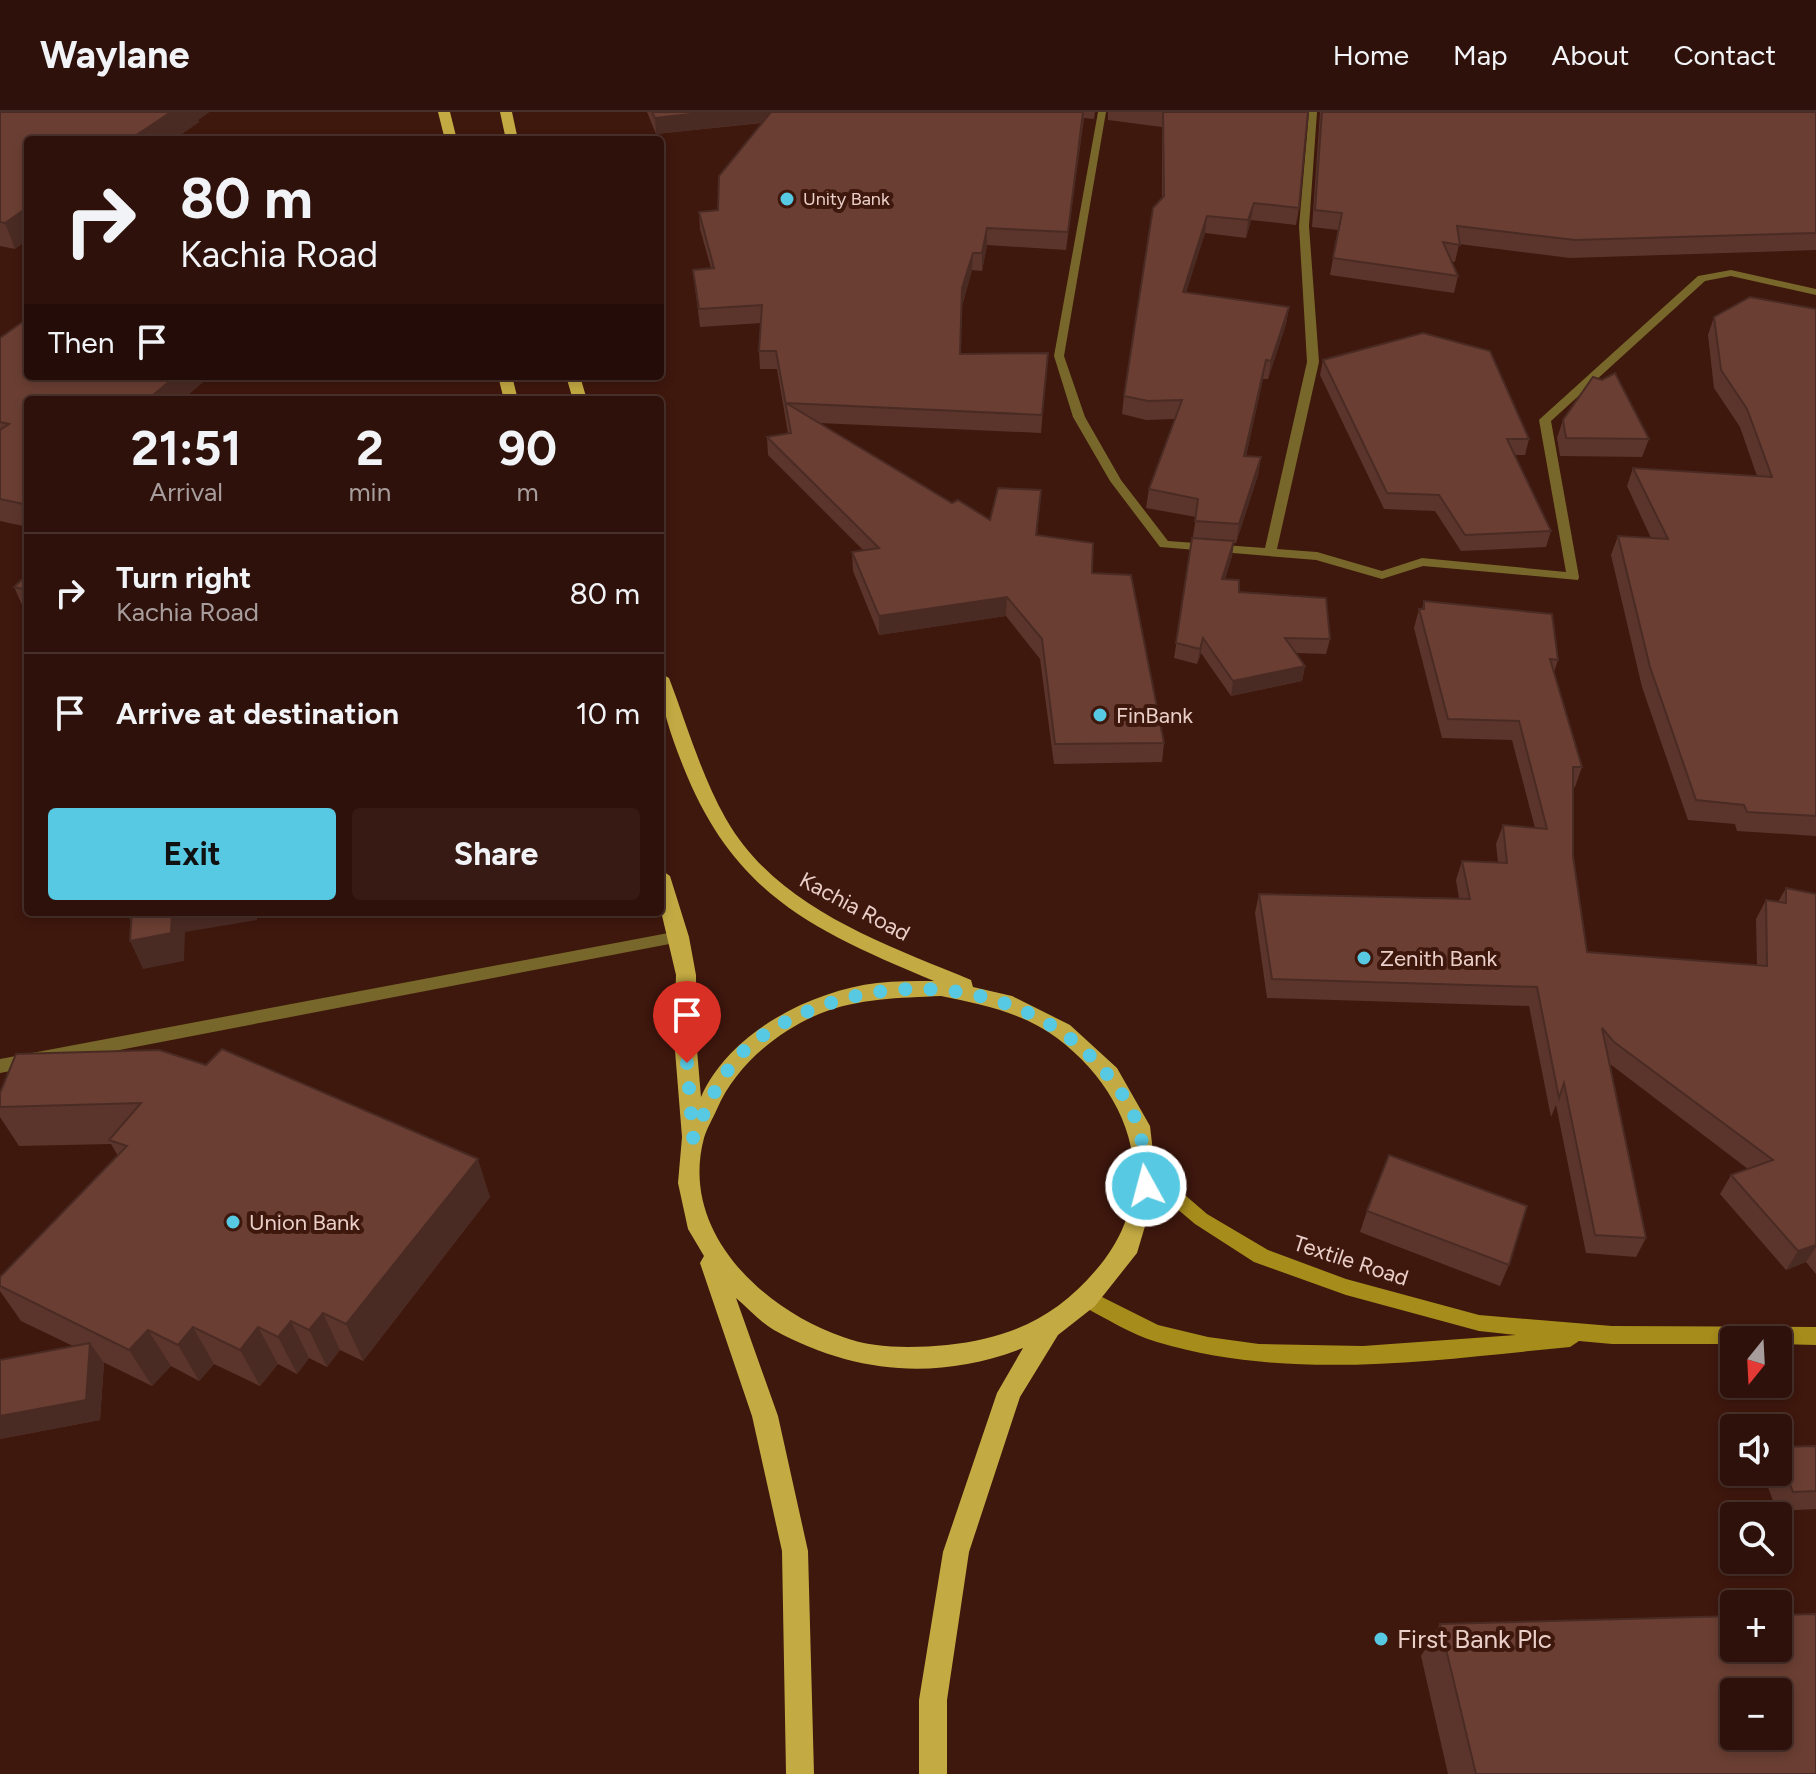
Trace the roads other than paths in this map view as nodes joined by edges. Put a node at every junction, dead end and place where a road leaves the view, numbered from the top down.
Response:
1 (444, 112) edge
2 (506, 112) edge
3 (1102, 112) edge
4 (1313, 112) edge
5 (450, 136) edge
6 (511, 136) edge
7 (1816, 292) edge
8 (1270, 552) junction
9 (664, 688) edge
10 (664, 889) edge
11 (679, 937) junction
12 (1005, 1002) junction
13 (0, 1066) edge
14 (1139, 1126) junction
15 (693, 1138) junction
16 (700, 1229) junction
17 (1087, 1299) junction
18 (1049, 1327) junction
19 (1612, 1335) junction
20 (1816, 1336) edge
21 (800, 1774) edge
22 (933, 1774) edge

1 - 5 main road
2 - 6 main road
3 - 8 street
4 - 8 street
7 - 8 street
9 - 12 main road, Kachia Road
10 - 11 main road
11 - 13 street
11 - 15 main road
12 - 14 main road
12 - 15 main road
14 - 17 main road
14 - 19 street, Textile Road
15 - 16 main road
16 - 18 main road
16 - 21 main road
17 - 18 main road
17 - 19 street, Textile Road
18 - 22 main road
19 - 20 street, Textile Road

